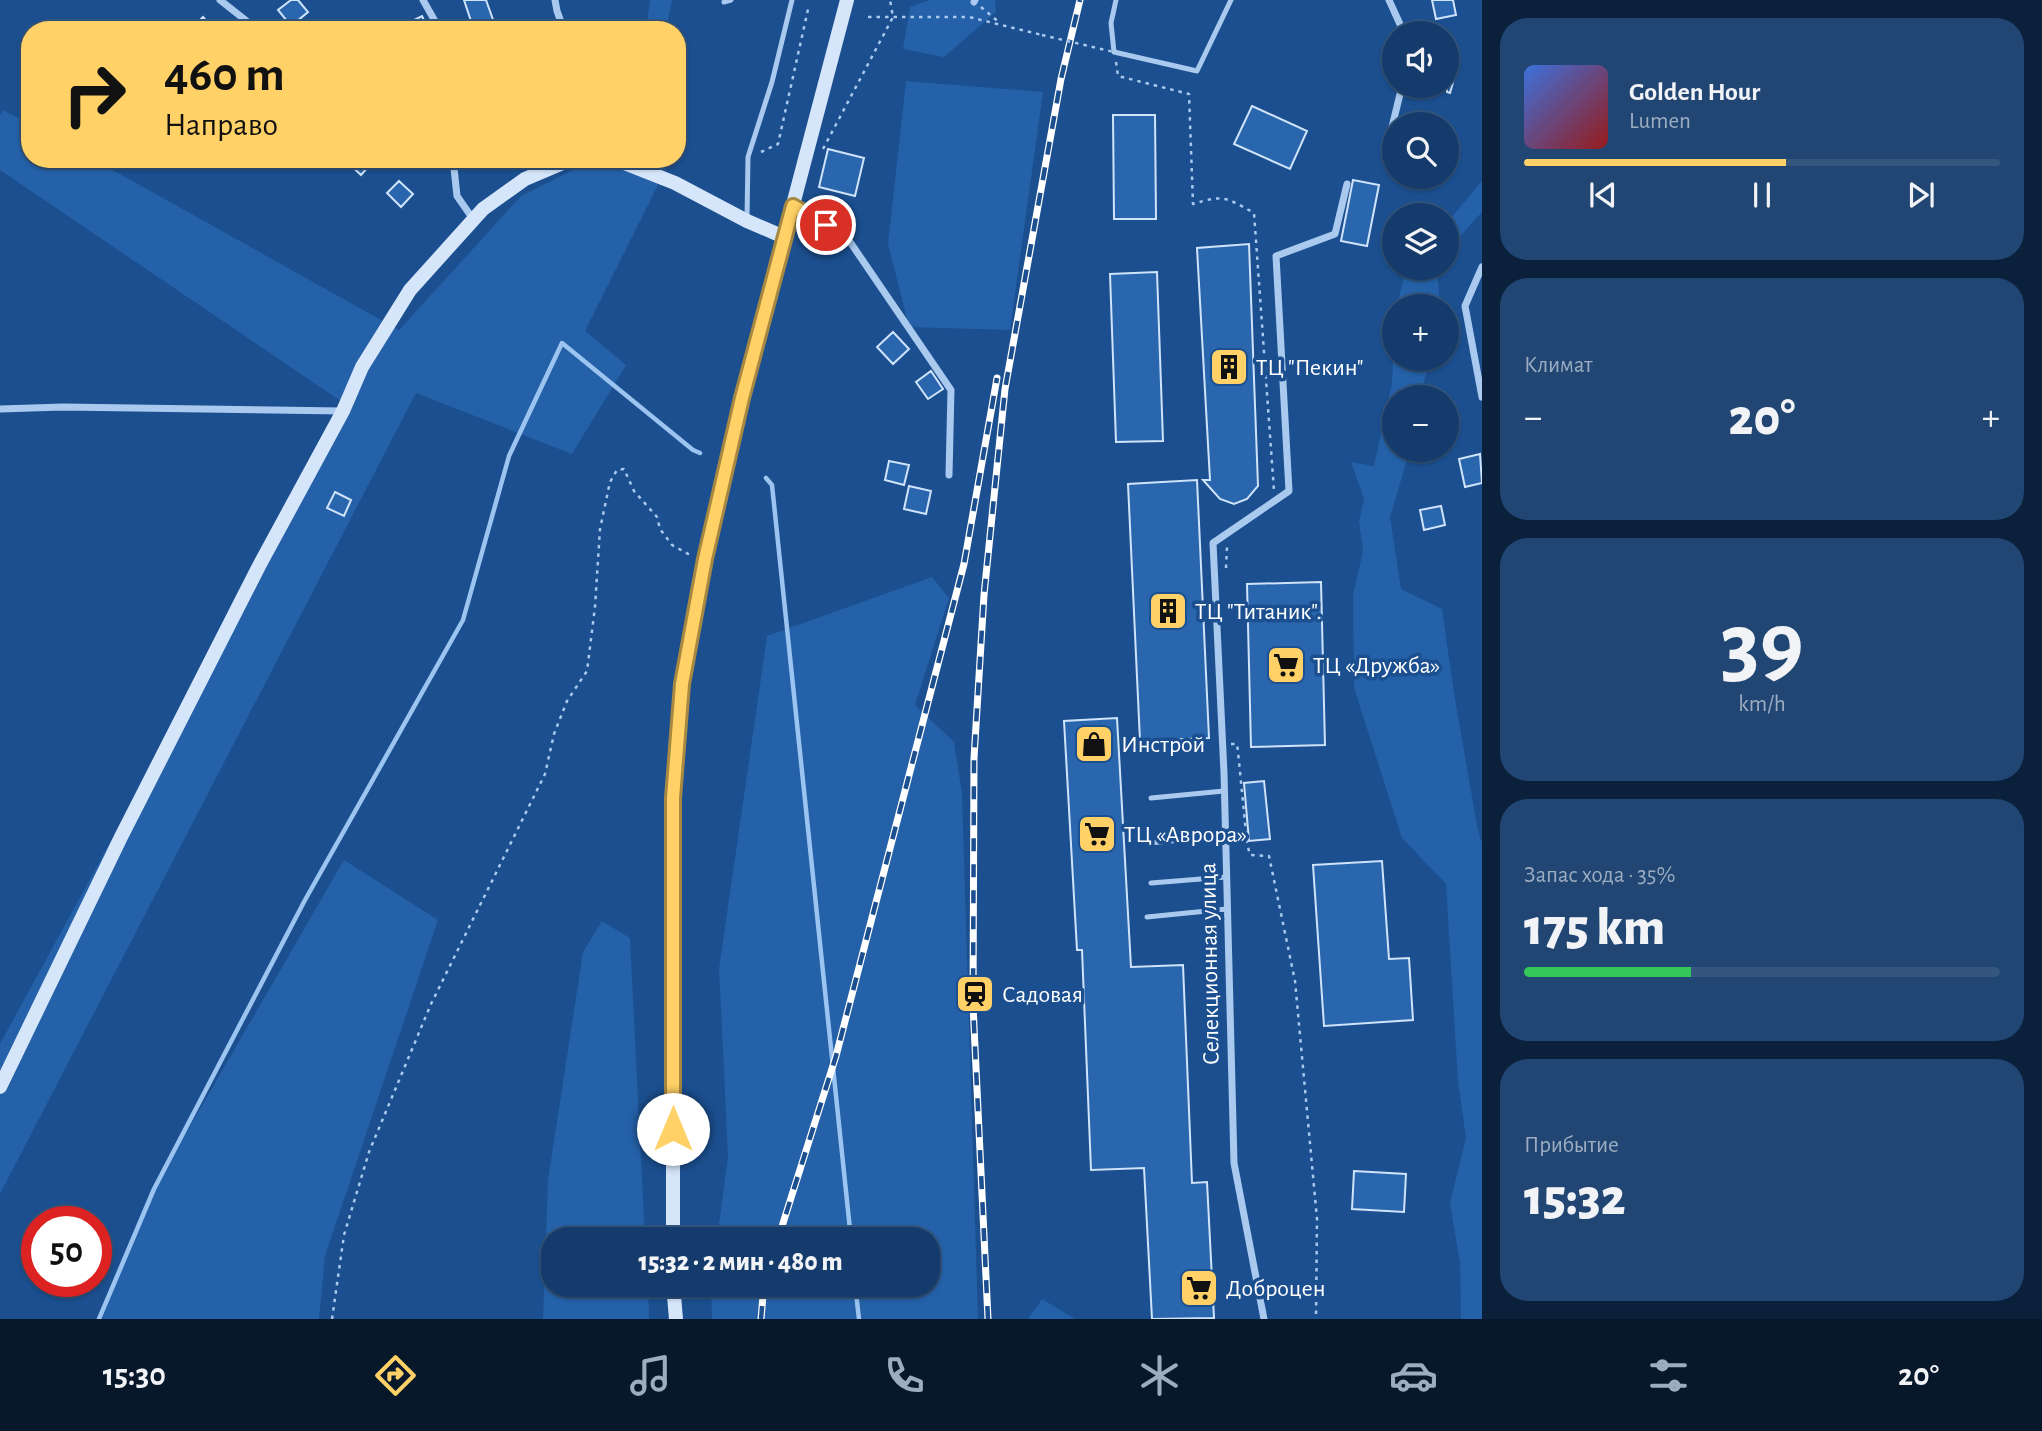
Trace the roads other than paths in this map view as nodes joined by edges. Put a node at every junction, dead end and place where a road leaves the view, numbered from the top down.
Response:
1 (220, 0) edge
2 (423, 0) edge
3 (555, 0) edge
4 (731, 0) edge
5 (792, 0) edge
6 (847, 0) edge
7 (1116, 0) edge
8 (1231, 0) edge
9 (1389, 0) edge
10 (723, 2) edge
11 (247, 21) edge
12 (435, 21) edge
13 (561, 21) edge
14 (1399, 21) edge
15 (454, 168) edge
16 (551, 168) edge
17 (636, 168) edge
18 (1348, 184) dead end
19 (793, 206) junction
20 (473, 219) junction
21 (747, 221) junction
22 (784, 237) junction
23 (1482, 267) edge
24 (1482, 397) edge
25 (0, 409) edge
26 (343, 411) junction
27 (949, 475) dead end
28 (1224, 791) junction
29 (1150, 798) dead end
30 (1225, 836) junction
31 (1149, 843) dead end
32 (1226, 877) junction
33 (1151, 883) dead end
34 (1227, 909) junction
35 (1147, 917) dead end
36 (0, 1087) edge
37 (673, 1227) edge
38 (674, 1297) edge
39 (677, 1319) edge
40 (1264, 1319) edge

1 - 11 street
2 - 12 street
3 - 13 street
4 - 10 lane
5 - 21 lane
6 - 19 street
7 - 8 lane
9 - 14 street
15 - 20 street
16 - 20 street
17 - 21 street
18 - 28 street, Селекционная улица
19 - 22 street
19 - 27 street
20 - 26 street
21 - 22 street
22 - 37 street
23 - 24 street
25 - 26 street
26 - 36 street
28 - 29 lane
28 - 30 street, Селекционная улица
30 - 31 lane
30 - 32 street, Селекционная улица
32 - 33 lane
32 - 34 street, Селекционная улица
34 - 35 lane
34 - 40 street, Селекционная улица
38 - 39 street

